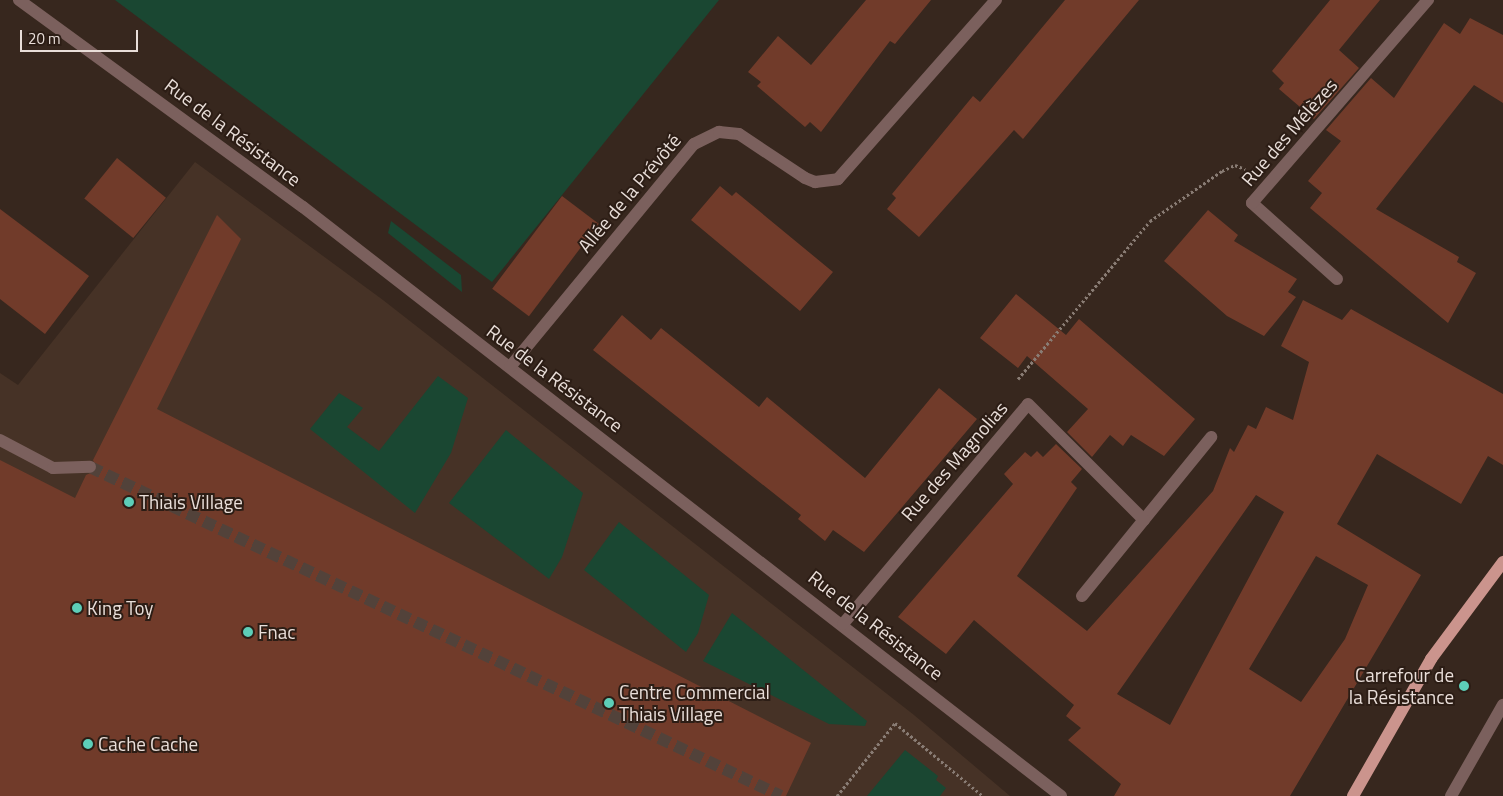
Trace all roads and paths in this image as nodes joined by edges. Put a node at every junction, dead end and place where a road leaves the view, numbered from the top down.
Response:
1 (19, 0) edge
2 (996, 0) edge
3 (1428, 0) edge
4 (1267, 186) junction
5 (1337, 279) dead end
6 (510, 367) junction
7 (1028, 404) junction
8 (1211, 437) dead end
9 (0, 440) edge
10 (90, 467) tunnel mouth
11 (1144, 520) junction
12 (1503, 562) edge
13 (1082, 596) dead end
14 (843, 624) junction
15 (1503, 705) edge
16 (837, 796) edge
17 (983, 796) edge
18 (1061, 796) edge
19 (1353, 796) edge
20 (1451, 796) edge

1 - 6 street, Rue de la Résistance
2 - 6 street, Allée de la Prévôté
3 - 4 street, Rue des Mélèzes
4 - 5 street, Rue des Mélèzes
4 - 7 path
6 - 14 street, Rue de la Résistance
7 - 11 street, Rue des Magnolias
7 - 14 street, Rue des Magnolias
8 - 11 street
9 - 10 street
11 - 13 street
12 - 19 main road
14 - 18 street, Rue de la Résistance
15 - 20 street
16 - 17 path

